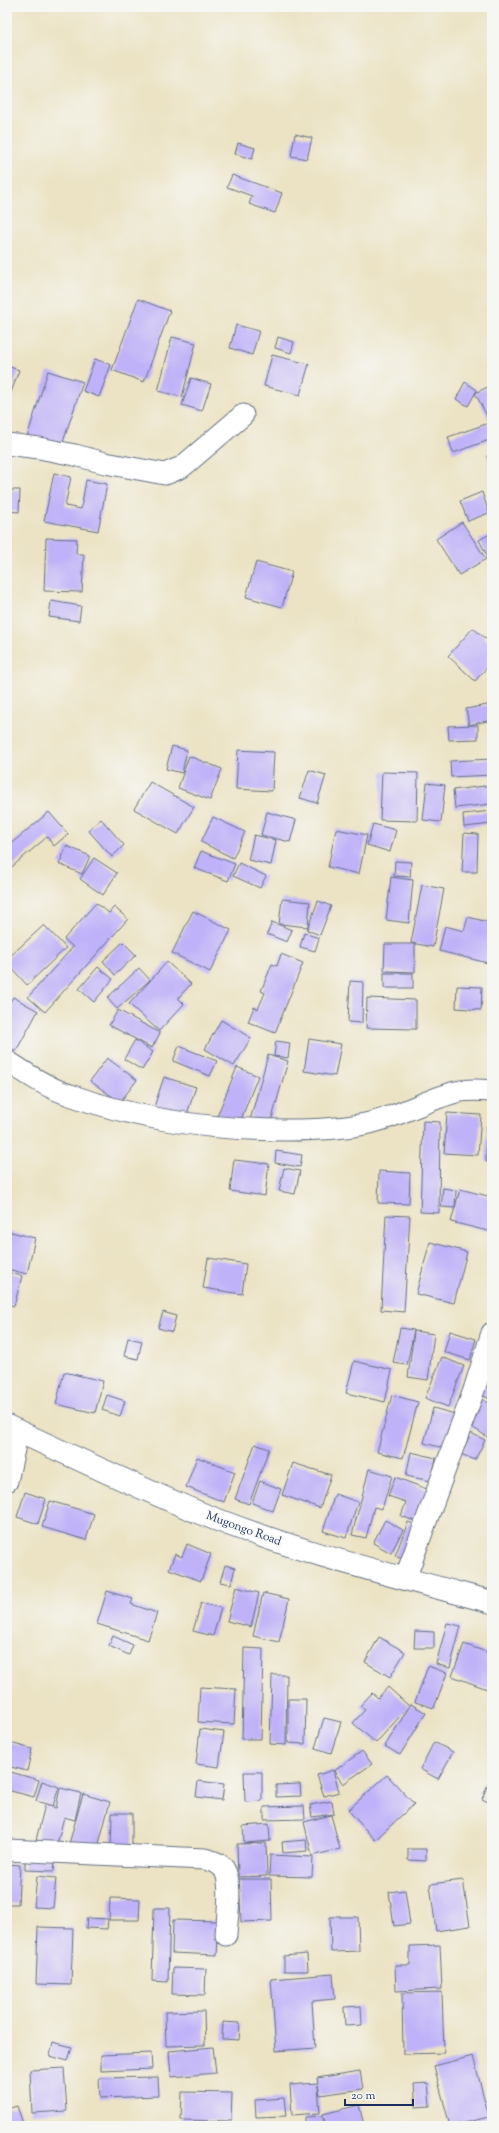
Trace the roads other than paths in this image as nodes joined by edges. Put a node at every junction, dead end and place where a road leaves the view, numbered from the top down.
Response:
1 (243, 416) dead end
2 (7, 444) edge
3 (7, 1061) edge
4 (492, 1091) edge
5 (492, 1333) edge
6 (13, 1429) edge
7 (7, 1481) edge
8 (405, 1579) junction
9 (492, 1602) edge
10 (7, 1850) edge
11 (226, 1935) dead end

1 - 2 street
3 - 4 street
5 - 8 street
6 - 7 street
6 - 8 street, Mugongo Road
8 - 9 street, Mugongo Road
10 - 11 street

